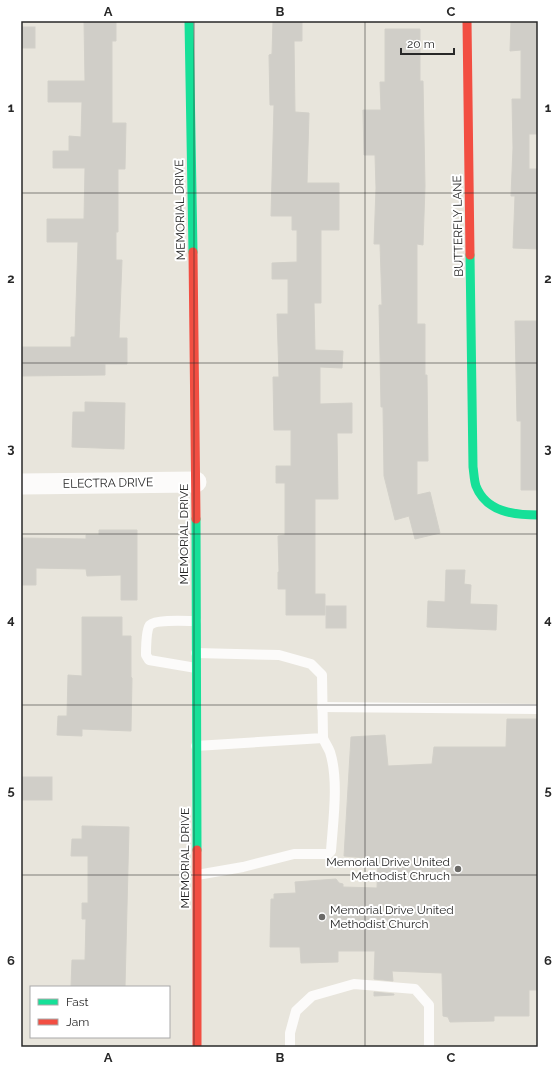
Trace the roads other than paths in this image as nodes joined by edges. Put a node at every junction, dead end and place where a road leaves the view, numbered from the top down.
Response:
1 (189, 21) edge
2 (467, 21) edge
3 (196, 482) junction
4 (21, 484) edge
5 (538, 515) edge
6 (196, 621) junction
7 (196, 653) junction
8 (196, 668) junction
9 (322, 707) junction
10 (538, 709) edge
11 (323, 738) junction
12 (196, 746) junction
13 (197, 875) junction
14 (197, 1047) edge
15 (290, 1047) edge
16 (429, 1047) edge

1 - 3 main road, MEMORIAL DRIVE
2 - 5 main road, BUTTERFLY LANE
3 - 4 street, ELECTRA DRIVE
3 - 6 main road, MEMORIAL DRIVE
6 - 7 main road, MEMORIAL DRIVE
6 - 8 lane
7 - 8 main road, MEMORIAL DRIVE
7 - 9 lane
8 - 12 main road, MEMORIAL DRIVE
9 - 10 lane
9 - 11 lane
11 - 12 lane
11 - 13 lane
12 - 13 main road, MEMORIAL DRIVE
13 - 14 main road, MEMORIAL DRIVE
15 - 16 lane

